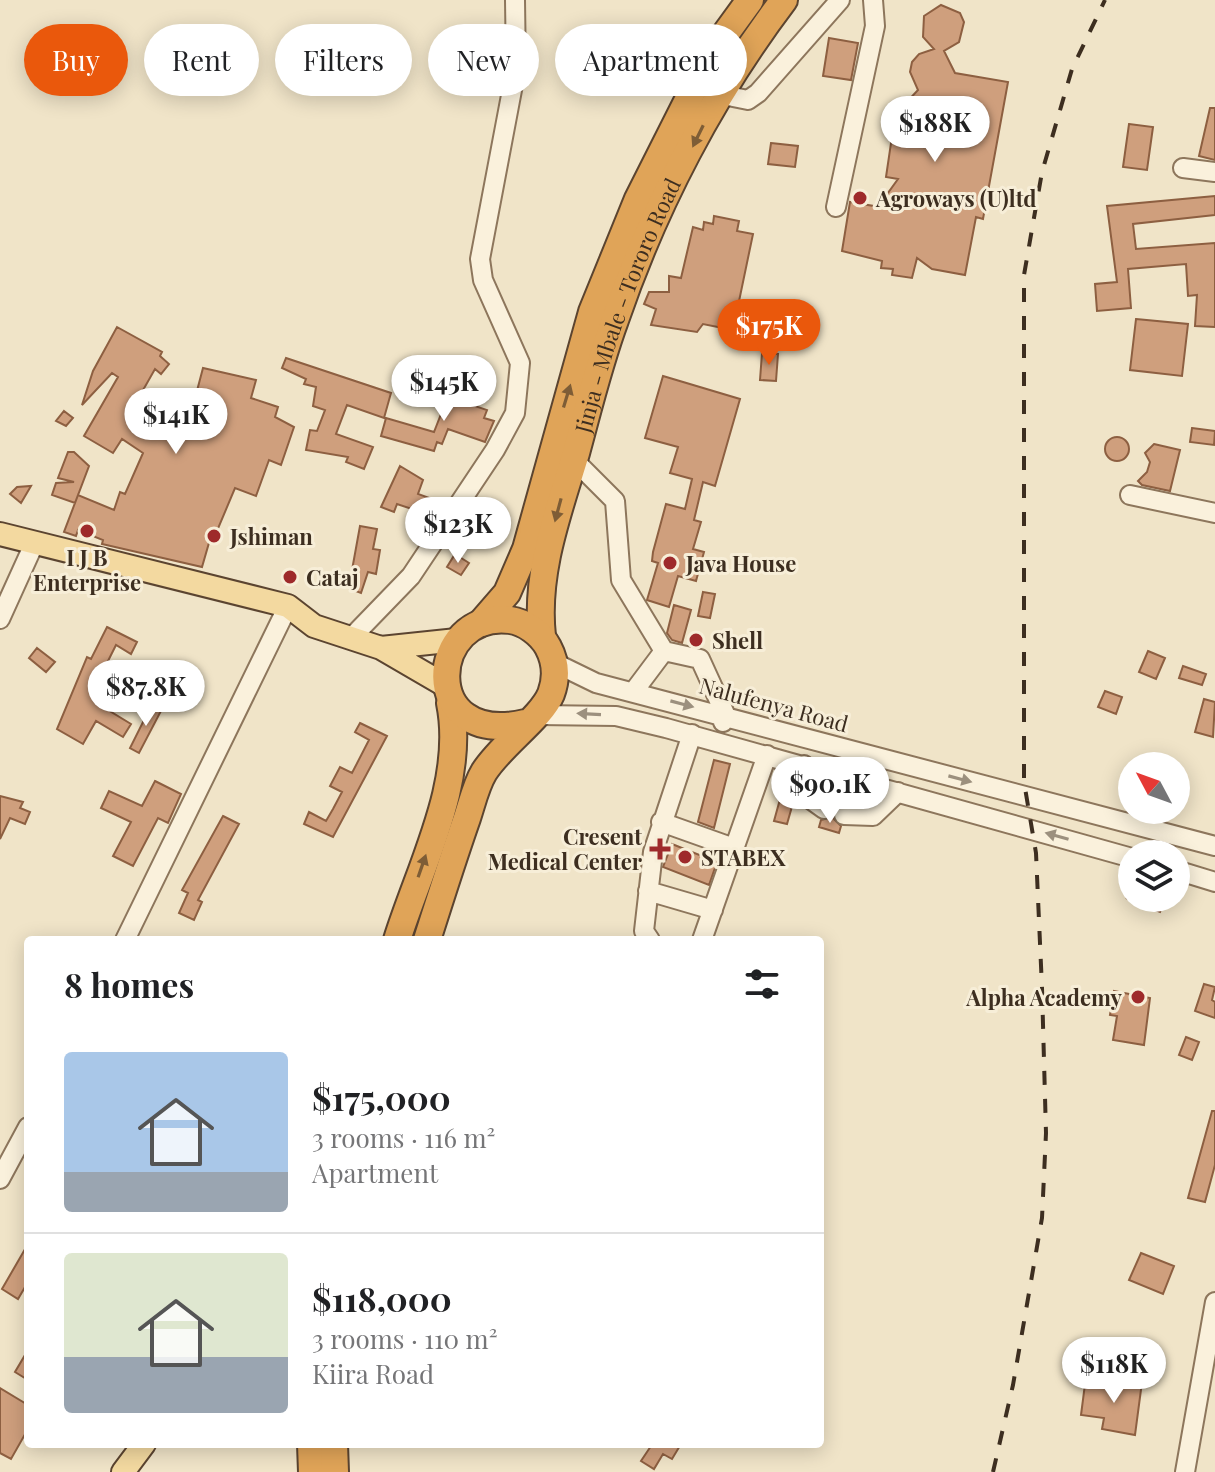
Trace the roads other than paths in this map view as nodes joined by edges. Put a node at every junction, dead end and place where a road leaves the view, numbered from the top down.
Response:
1 (515, 0) edge
2 (750, 0) edge
3 (784, 0) edge
4 (840, 0) edge
5 (873, 0) edge
6 (747, 53) edge
7 (717, 96) edge
8 (728, 96) edge
9 (1183, 168) dead end
10 (1215, 172) edge
11 (836, 207) dead end
12 (574, 460) junction
13 (1130, 495) dead end
14 (1215, 513) edge
15 (0, 534) edge
16 (34, 544) junction
17 (288, 606) junction
18 (0, 619) edge
19 (481, 623) junction
20 (542, 636) junction
21 (351, 638) junction
22 (457, 640) junction
23 (381, 648) junction
24 (664, 651) junction
25 (555, 663) junction
26 (634, 691) junction
27 (449, 695) junction
28 (726, 716) junction
29 (532, 719) junction
30 (692, 734) junction
31 (714, 739) junction
32 (767, 755) junction
33 (804, 765) junction
34 (898, 792) junction
35 (824, 809) dead end
36 (844, 815) dead end
37 (661, 822) junction
38 (1215, 846) edge
39 (734, 848) junction
40 (1118, 854) edge
41 (1190, 874) edge
42 (1215, 882) edge
43 (648, 891) junction
44 (713, 910) junction
45 (127, 936) edge
46 (398, 936) edge
47 (428, 936) edge
48 (647, 936) edge
49 (703, 936) edge
50 (24, 1134) edge
51 (0, 1179) edge
52 (1215, 1302) edge
53 (1210, 1354) edge
54 (141, 1448) edge
55 (311, 1448) edge
56 (334, 1448) edge
57 (123, 1472) edge
58 (312, 1472) edge
59 (335, 1472) edge
60 (1185, 1472) edge

1 - 21 street
19 -> 2 highway, Jinja - Mbale - Tororo Road
3 - 6 highway, Jinja - Mbale - Tororo Road
4 - 8 street
5 - 11 street
7 -> 12 highway, Jinja - Mbale - Tororo Road
9 - 10 street
12 -> 20 highway, Jinja - Mbale - Tororo Road
12 - 24 street
13 - 14 street
15 - 16 main road
16 - 17 main road
16 - 18 street
17 - 21 main road
17 - 45 street
19 - 20 highway
19 - 22 highway
20 - 25 highway
21 - 23 main road
22 - 23 main road
22 - 27 highway
23 - 27 main road
24 - 26 street
24 - 28 street
25 - 26 street, Nalufenya Road
25 - 29 highway
26 -> 28 street, Nalufenya Road
27 - 29 highway
46 -> 27 highway
28 - 31 street
28 -> 38 street, Nalufenya Road
30 -> 29 street
29 - 47 highway
30 - 31 street
30 - 37 street
31 - 32 street
32 - 33 street
32 - 39 street
33 - 34 street
33 - 35 street
34 - 36 street
40 -> 34 street
37 - 39 street
37 - 43 street
39 - 44 street
41 - 42 street
43 - 44 street
43 - 48 street
44 - 49 street
50 - 51 street
52 - 53 street
53 - 60 street
54 - 57 main road
55 - 58 highway
56 - 59 highway

